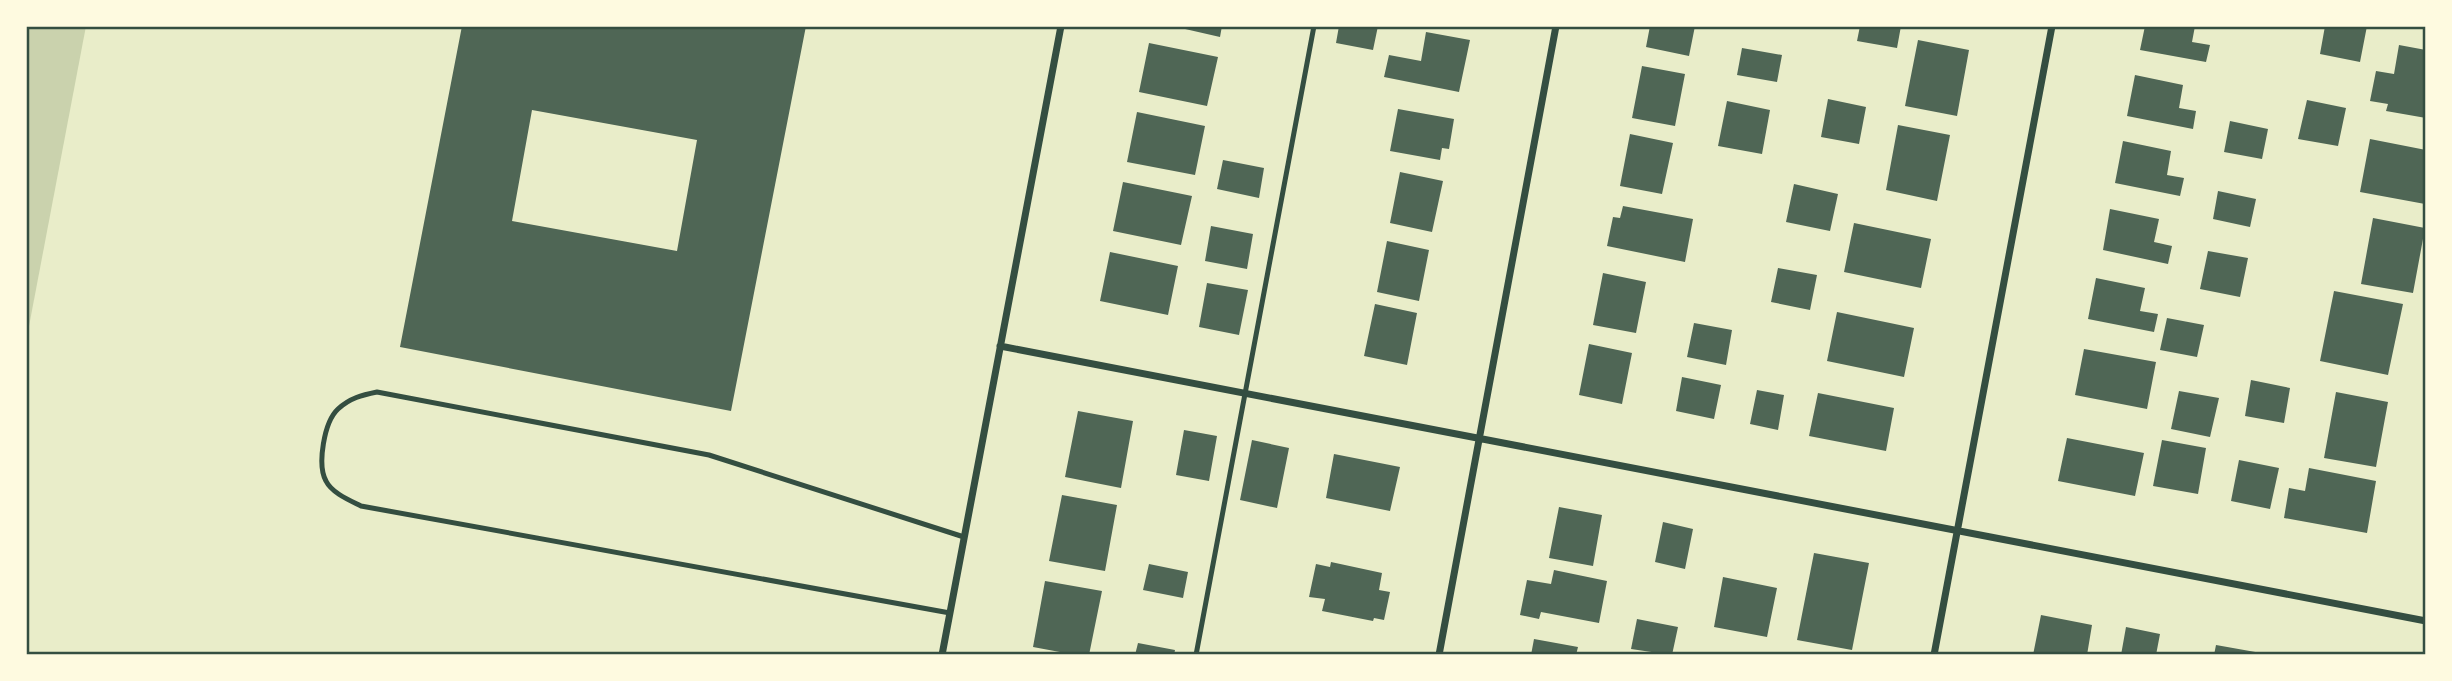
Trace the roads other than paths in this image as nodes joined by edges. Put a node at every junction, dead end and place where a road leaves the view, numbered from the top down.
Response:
1 (1061, 26) edge
2 (1314, 26) edge
3 (1556, 26) edge
4 (2052, 26) edge
5 (1000, 346) junction
6 (1245, 394) junction
7 (1479, 439) junction
8 (1957, 531) junction
9 (964, 537) junction
10 (950, 613) junction
11 (2426, 621) edge
12 (942, 655) edge
13 (1196, 655) edge
14 (1439, 655) edge
15 (1934, 655) edge

1 - 5 street
2 - 6 lane
3 - 7 street
4 - 8 street
5 - 6 street
5 - 9 street
6 - 7 street
6 - 13 lane
7 - 8 street
7 - 14 street
8 - 11 street
8 - 15 street
9 - 10 street
9 - 10 lane
10 - 12 street

